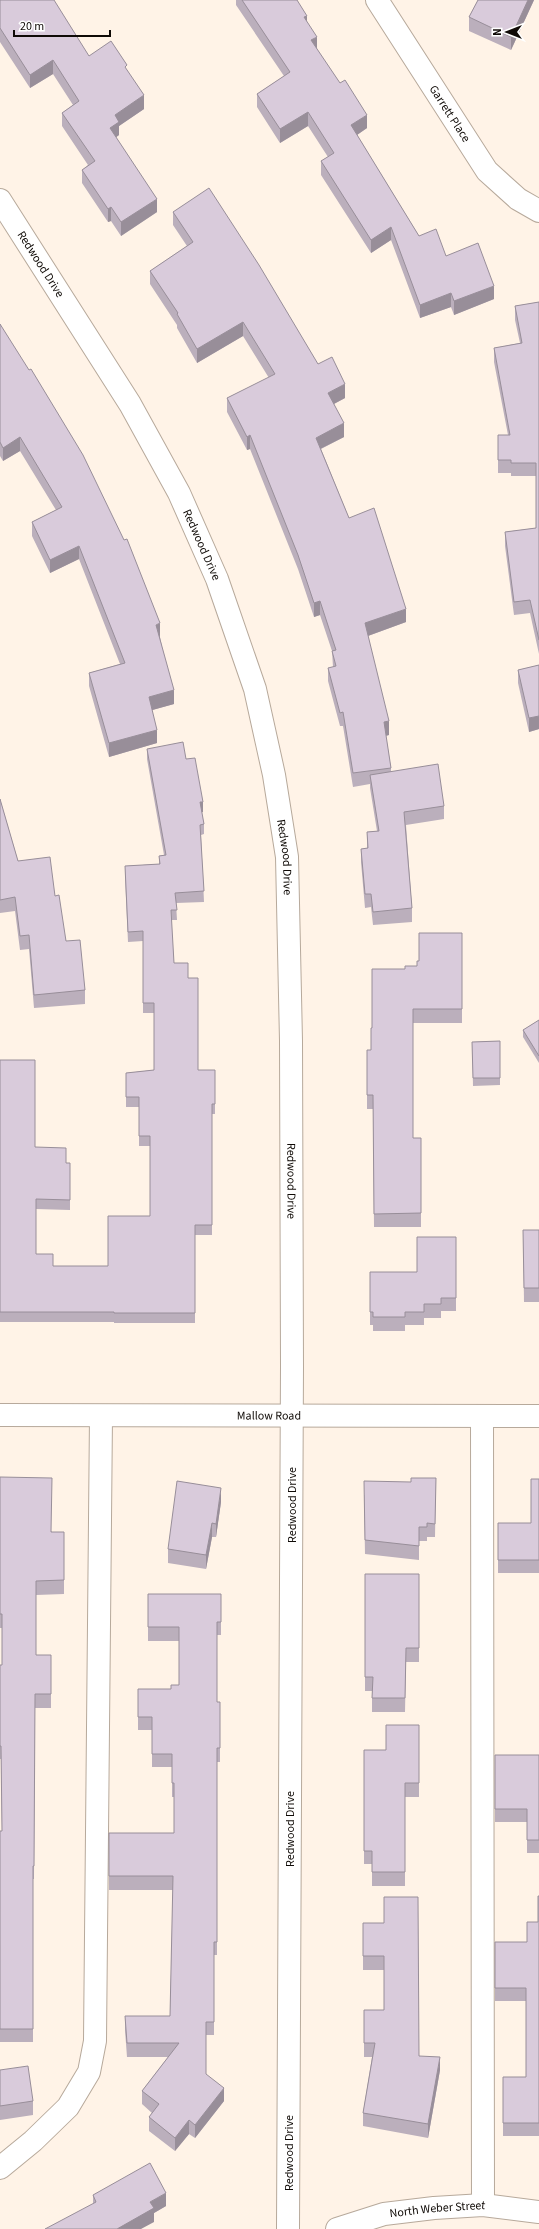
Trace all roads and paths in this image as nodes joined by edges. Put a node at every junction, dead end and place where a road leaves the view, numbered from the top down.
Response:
1 (377, 0) edge
2 (0, 200) edge
3 (539, 211) edge
4 (292, 1414) junction
5 (0, 1415) edge
6 (101, 1416) junction
7 (482, 1416) junction
8 (539, 1416) edge
9 (0, 2168) edge
10 (483, 2205) junction
11 (539, 2212) edge
12 (288, 2229) edge
13 (337, 2229) edge

1 - 3 street, Garrett Place
2 - 4 street, Redwood Drive
4 - 6 street, Mallow Road
4 - 7 street, Mallow Road
4 - 12 street, Redwood Drive
5 - 6 street, Mallow Road
6 - 9 street
7 - 8 street, Mallow Road
7 - 10 street
10 - 11 street, North Weber Street
10 - 13 street, North Weber Street

